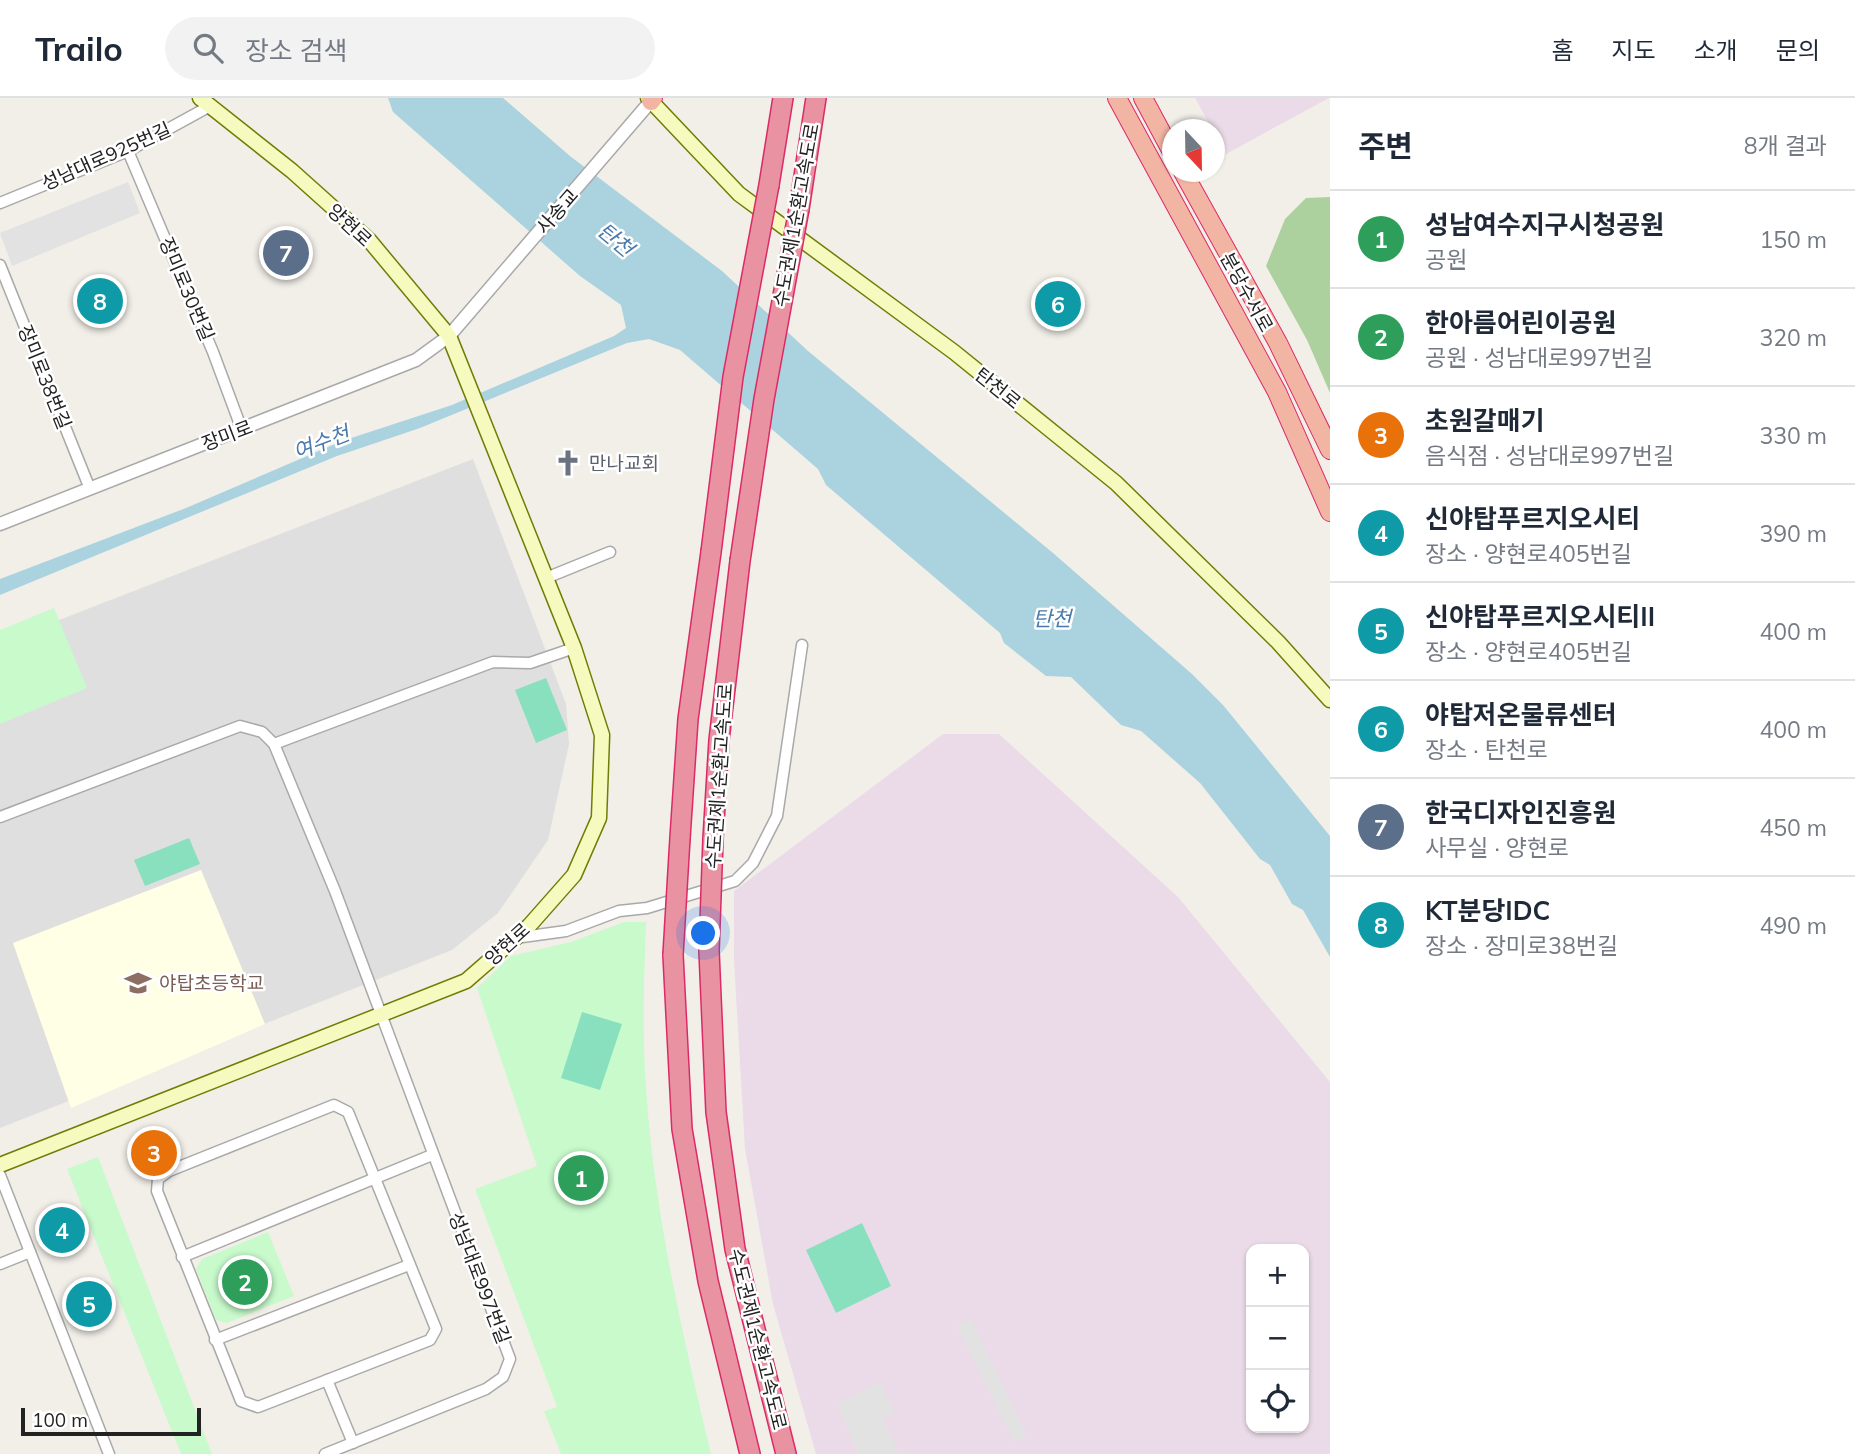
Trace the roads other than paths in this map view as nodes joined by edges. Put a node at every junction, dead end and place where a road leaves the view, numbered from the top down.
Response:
1 (783, 98) edge
2 (816, 98) edge
3 (1117, 98) edge
4 (1143, 98) edge
5 (651, 99) edge
6 (205, 102) edge
7 (1162, 133) edge
8 (128, 150) junction
9 (1189, 182) edge
10 (0, 203) edge
11 (0, 265) edge
12 (449, 336) junction
13 (242, 430) junction
14 (1330, 450) edge
15 (90, 489) junction
16 (1330, 512) edge
17 (0, 524) edge
18 (610, 552) dead end
19 (546, 579) junction
20 (802, 645) dead end
21 (574, 648) junction
22 (1330, 700) edge
23 (274, 744) junction
24 (0, 817) edge
25 (515, 938) junction
26 (379, 1014) junction
27 (432, 1155) junction
28 (0, 1165) edge
29 (0, 1175) edge
30 (375, 1178) junction
31 (30, 1252) junction
32 (182, 1257) junction
33 (0, 1264) edge
34 (409, 1265) junction
35 (215, 1340) junction
36 (327, 1380) junction
37 (353, 1443) junction
38 (109, 1454) edge
39 (325, 1454) edge
40 (750, 1454) edge
41 (786, 1454) edge

1 - 40 highway, 수도권제1순환고속도로, bridge
2 - 41 highway, 수도권제1순환고속도로, bridge
3 - 16 highway, 분당수서로
4 - 7 highway
5 - 12 street, 사송교
5 - 22 main road, 탄천로
6 - 8 street, 성남대로925번길
6 - 12 main road, 양현로
8 - 10 street, 성남대로925번길
8 - 13 street, 장미로30번길
9 - 14 highway, 분당수서로
11 - 15 street, 장미로38번길
12 - 13 street, 장미로
12 - 19 main road, 양현로
13 - 15 street, 장미로
15 - 17 street, 장미로
18 - 19 street
19 - 21 main road, 양현로
20 - 25 street
21 - 23 street
21 - 25 main road, 양현로
23 - 24 street
23 - 26 street, 성남대로997번길
25 - 26 main road, 양현로
26 - 27 street, 성남대로997번길
26 - 28 main road, 양현로
27 - 30 street
27 - 37 street, 성남대로997번길
29 - 31 street
30 - 32 street
30 - 32 street
30 - 34 street
31 - 33 street
31 - 38 street
32 - 35 street
34 - 35 street
34 - 36 street
35 - 36 street
36 - 37 street
37 - 39 street, 성남대로997번길

